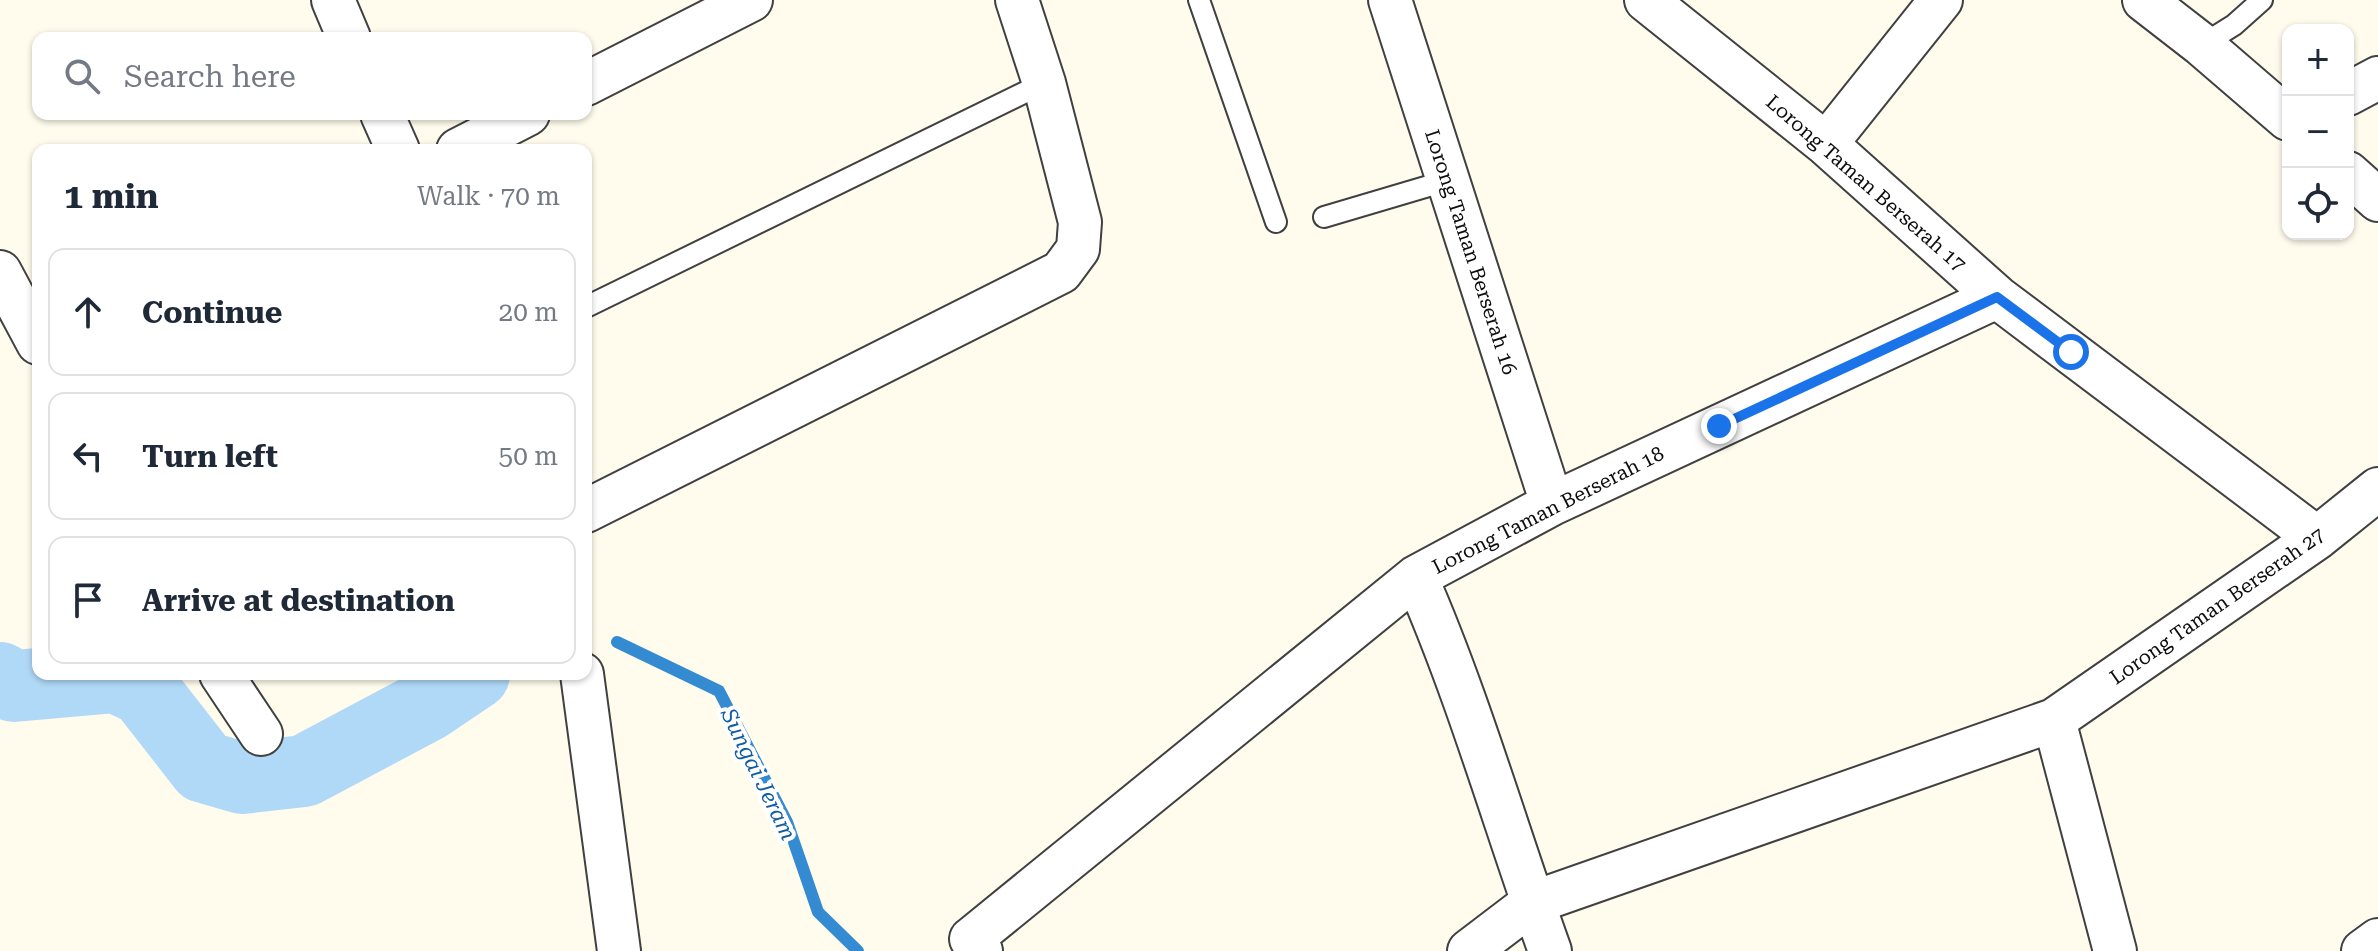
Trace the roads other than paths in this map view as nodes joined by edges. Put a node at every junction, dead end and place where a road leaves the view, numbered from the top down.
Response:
1 (333, 0) edge
2 (751, 0) edge
3 (1017, 0) edge
4 (1199, 0) edge
5 (1390, 0) edge
6 (1646, 0) edge
7 (1941, 0) edge
8 (2144, 0) edge
9 (2262, 0) edge
10 (346, 32) edge
11 (2202, 45) junction
12 (2378, 78) edge
13 (592, 81) edge
14 (1044, 83) junction
15 (2354, 91) edge
16 (2282, 114) edge
17 (385, 120) edge
18 (516, 120) edge
19 (395, 144) edge
20 (470, 144) edge
21 (1826, 144) junction
22 (2354, 178) edge
23 (1449, 180) junction
24 (2378, 200) edge
25 (1324, 217) dead end
26 (1276, 222) dead end
27 (0, 272) edge
28 (1997, 297) junction
29 (592, 304) edge
30 (32, 332) edge
31 (2378, 489) edge
32 (1552, 504) junction
33 (592, 508) edge
34 (2317, 538) junction
35 (1416, 577) junction
36 (225, 680) edge
37 (583, 680) edge
38 (2054, 720) junction
39 (261, 734) dead end
40 (1532, 903) junction
41 (2378, 940) edge
42 (619, 951) edge
43 (981, 951) edge
44 (1469, 951) edge
45 (1550, 951) edge
46 (2115, 951) edge
47 (2363, 951) edge

1 - 10 street
2 - 13 street
3 - 14 street
4 - 26 lane
5 - 23 street, Lorong Taman Berserah 16
6 - 21 street, Lorong Taman Berserah 17
7 - 21 street
8 - 11 street
9 - 11 lane
11 - 16 street
12 - 15 street
14 - 29 lane
14 - 33 street
17 - 19 street
18 - 20 street
21 - 28 street, Lorong Taman Berserah 17
22 - 24 street
23 - 25 lane
23 - 32 street, Lorong Taman Berserah 16
27 - 30 street
28 - 32 street, Lorong Taman Berserah 18
28 - 34 street, Lorong Taman Berserah 17
31 - 34 street, Lorong Taman Berserah 27
32 - 35 street, Lorong Taman Berserah 18
34 - 38 street, Lorong Taman Berserah 27
35 - 40 street, Lorong Taman Berserah 18
35 - 43 street
36 - 39 street
37 - 42 street
38 - 40 street, Lorong Taman Berserah 27
38 - 46 street
40 - 44 street, Lorong Taman Berserah 27
40 - 45 street, Lorong Taman Berserah 18
41 - 47 street

